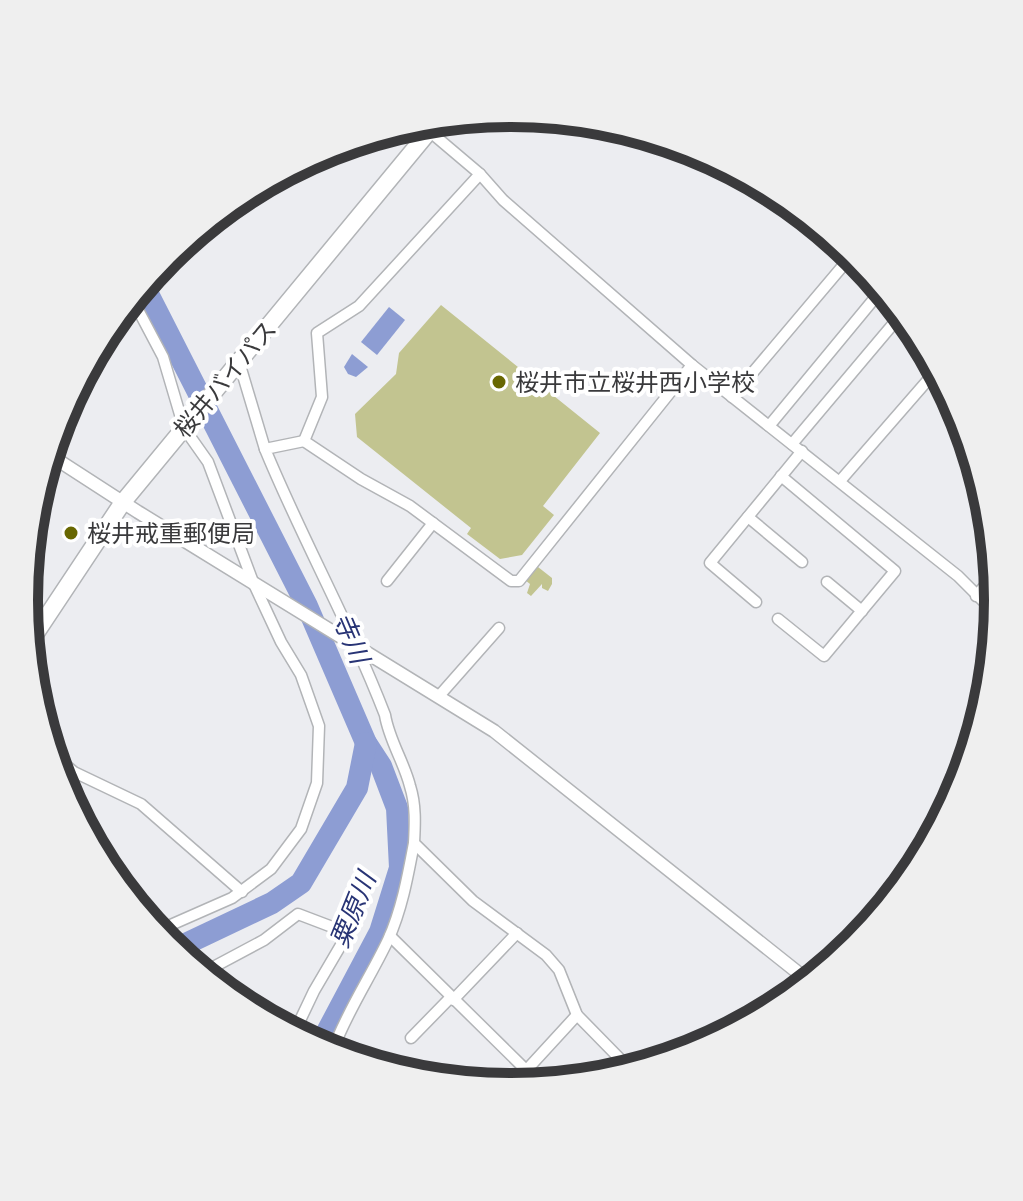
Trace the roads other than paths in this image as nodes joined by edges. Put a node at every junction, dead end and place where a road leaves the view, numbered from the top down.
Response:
1 (434, 134) edge
2 (426, 135) edge
3 (480, 174) junction
4 (844, 264) edge
5 (874, 299) dead end
6 (138, 310) edge
7 (895, 323) edge
8 (236, 365) junction
9 (692, 365) junction
10 (929, 378) edge
11 (732, 397) junction
12 (186, 425) junction
13 (769, 426) junction
14 (304, 441) junction
15 (797, 447) junction
16 (265, 449) junction
17 (59, 461) edge
18 (781, 476) junction
19 (840, 481) junction
20 (123, 502) junction
21 (748, 517) junction
22 (433, 523) junction
23 (802, 562) dead end
24 (387, 581) dead end
25 (827, 582) dead end
26 (256, 584) junction
27 (985, 586) edge
28 (976, 596) junction
29 (756, 602) dead end
30 (985, 604) edge
31 (862, 611) junction
32 (778, 619) dead end
33 (499, 628) dead end
34 (39, 629) edge
35 (355, 645) junction
36 (439, 696) junction
37 (68, 767) edge
38 (414, 843) junction
39 (242, 892) junction
40 (168, 926) edge
41 (517, 933) junction
42 (390, 936) junction
43 (213, 967) edge
44 (801, 975) edge
45 (452, 998) junction
46 (577, 1015) junction
47 (299, 1023) edge
48 (411, 1038) dead end
49 (336, 1040) edge
50 (622, 1061) edge
51 (526, 1070) junction
52 (523, 1074) edge

1 - 3 street
2 - 8 highway, 桜井バイパス
3 - 9 street
3 - 14 street
4 - 11 street
5 - 13 street
6 - 12 street
7 - 15 street
8 - 12 highway, 桜井バイパス
8 - 16 street
9 - 11 street
9 - 22 street
10 - 19 street
11 - 13 street
12 - 20 highway, 桜井バイパス
12 - 26 street
13 - 15 street
14 - 16 street
14 - 22 street
15 - 18 street
15 - 19 street
16 - 35 street
17 - 20 street
18 - 21 street
18 - 31 street
19 - 28 street
20 - 26 street
20 - 34 highway, 桜井バイパス
21 - 23 street
21 - 29 street
22 - 24 street
25 - 31 street
26 - 35 street
26 - 39 street
27 - 28 street
28 - 30 street
31 - 32 street
33 - 36 street
35 - 36 street
35 - 38 street
36 - 44 street
37 - 39 street
38 - 41 street
38 - 42 street
39 - 40 street
41 - 45 street
41 - 46 street
42 - 45 street
42 - 49 street
43 - 47 street
45 - 48 street
45 - 51 street
46 - 50 street
46 - 51 street
51 - 52 street

